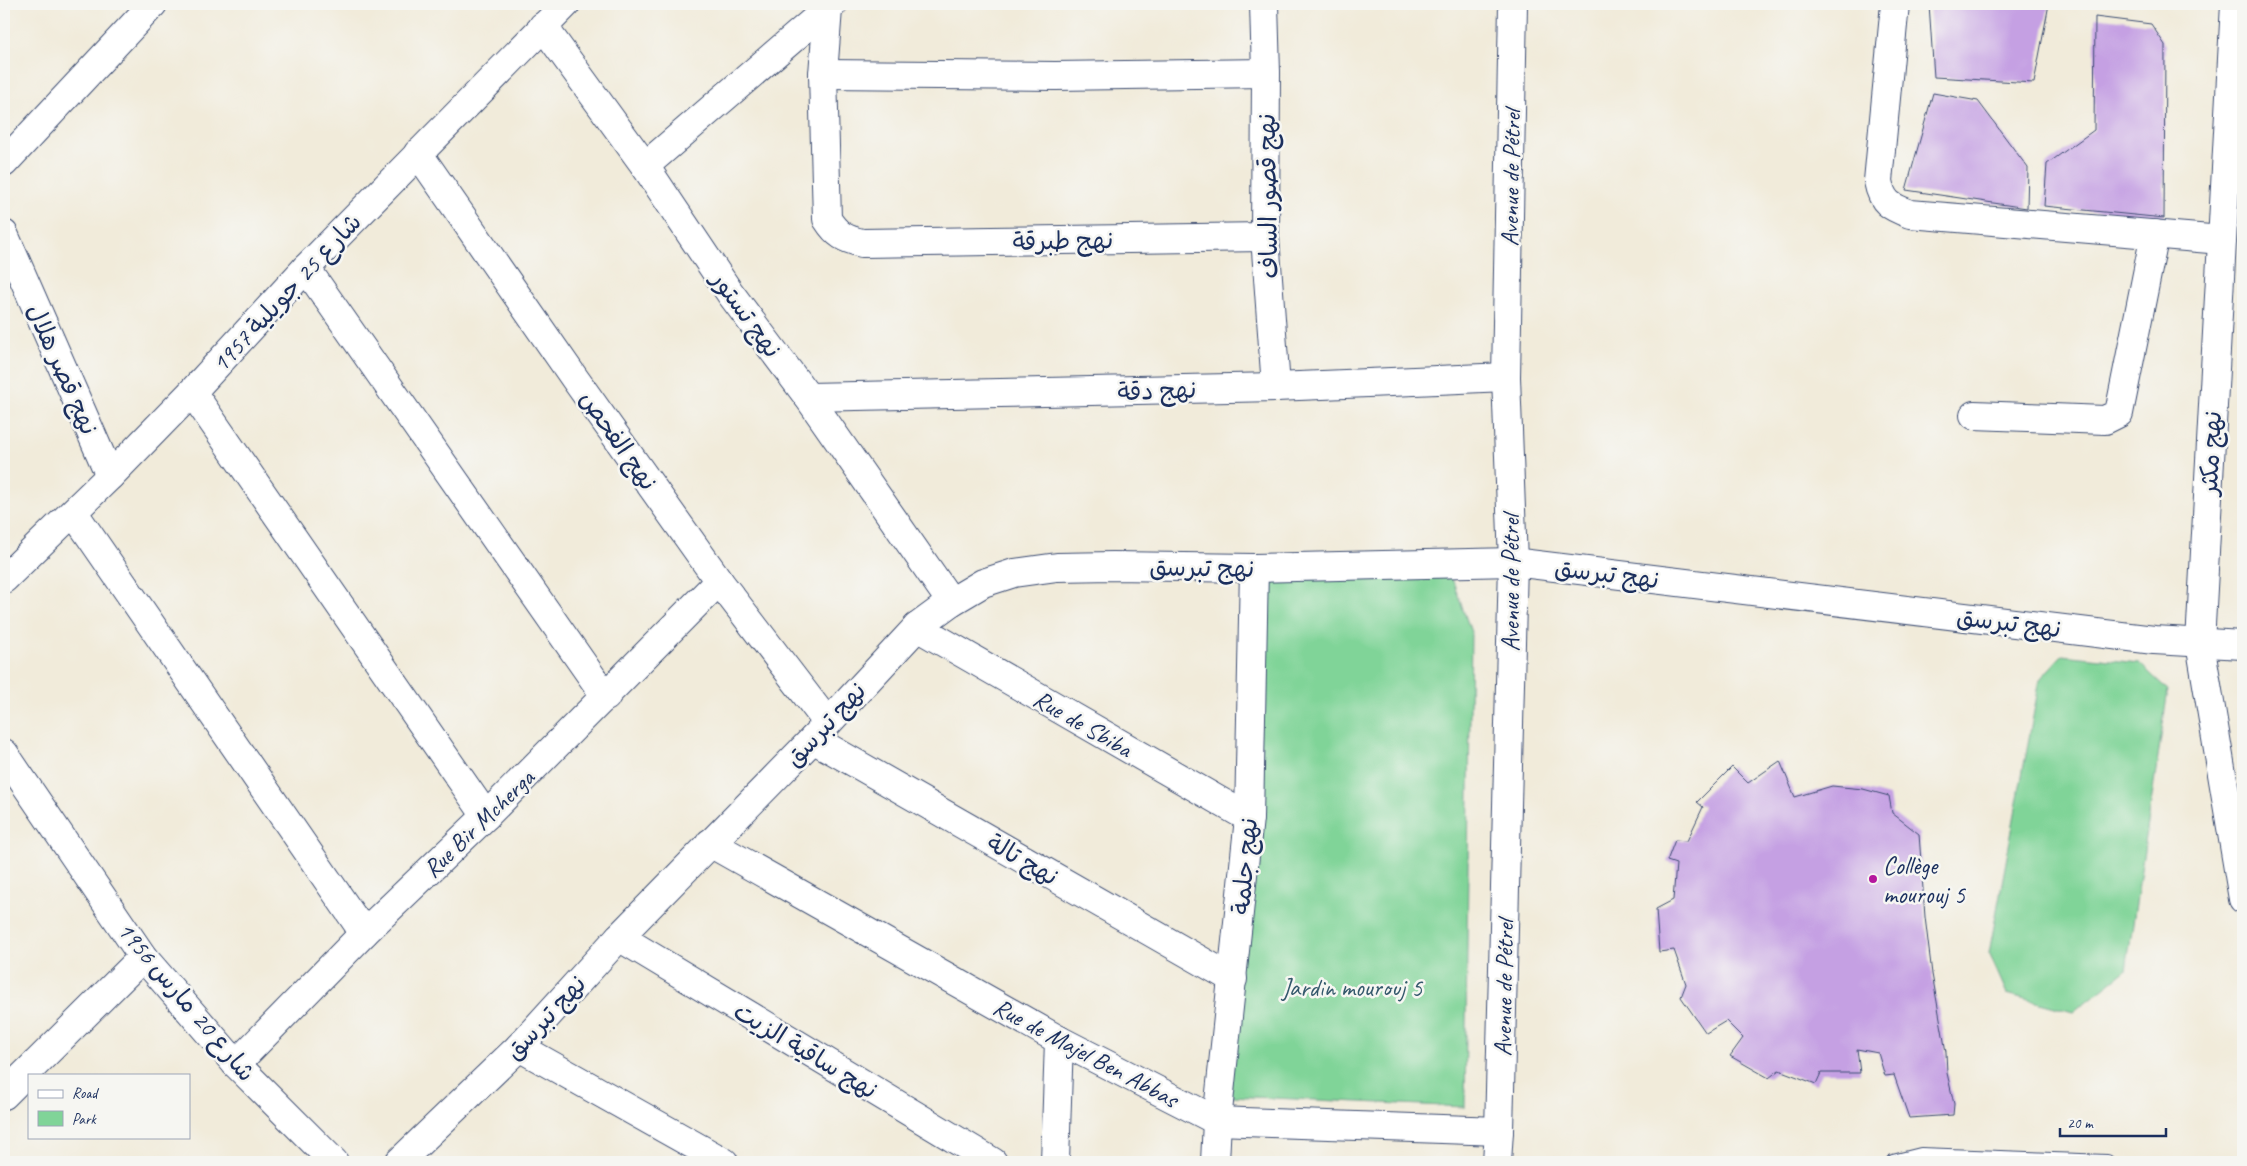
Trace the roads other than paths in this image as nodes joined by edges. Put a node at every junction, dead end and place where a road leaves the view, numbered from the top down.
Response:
1 (153, 4) edge
2 (566, 4) edge
3 (1264, 4) edge
4 (1513, 4) edge
5 (1895, 4) edge
6 (2235, 4) edge
7 (830, 6) edge
8 (544, 26) junction
9 (1266, 73) junction
10 (823, 74) junction
11 (418, 153) junction
12 (4, 163) edge
13 (645, 166) junction
14 (4, 234) edge
15 (2155, 234) junction
16 (1265, 237) junction
17 (2222, 240) junction
18 (306, 268) junction
19 (1506, 377) junction
20 (1276, 387) junction
21 (192, 392) junction
22 (808, 397) junction
23 (1974, 415) dead end
24 (110, 476) junction
25 (74, 513) junction
26 (1513, 562) junction
27 (1254, 568) junction
28 (4, 579) edge
29 (719, 581) junction
30 (951, 602) junction
31 (916, 627) junction
32 (2200, 643) junction
33 (2243, 645) edge
34 (606, 697) junction
35 (820, 730) junction
36 (4, 753) edge
37 (486, 816) junction
38 (1249, 818) junction
39 (710, 843) junction
40 (2243, 899) edge
41 (364, 932) junction
42 (619, 937) junction
43 (143, 957) junction
44 (1233, 979) junction
45 (1059, 1040) junction
46 (519, 1047) junction
47 (236, 1064) junction
48 (4, 1095) edge
49 (1217, 1121) junction
50 (1499, 1131) junction
51 (334, 1162) edge
52 (399, 1162) edge
53 (724, 1162) edge
54 (993, 1162) edge
55 (1055, 1162) edge
56 (1215, 1162) edge
57 (1497, 1162) edge
58 (1893, 1162) edge
59 (2107, 1162) edge

1 - 12 street
2 - 8 street, شارع 25 جويلية 1957
3 - 9 street, نهج قصور الساف
4 - 19 street, Avenue de Pétrel
5 - 15 street
6 - 17 street, نهج مكثر
7 - 10 street
7 - 13 street
8 - 11 street, شارع 25 جويلية 1957
8 - 13 street, نهج تستور
9 - 10 street
9 - 16 street, نهج قصور الساف
10 - 16 street, نهج طبرقة
11 - 18 street, شارع 25 جويلية 1957
11 - 29 street, نهج الفحص
13 - 22 street, نهج تستور
14 - 24 street, نهج قصر هلال
15 - 17 street
15 - 23 street
16 - 20 street, نهج قصور الساف
17 - 32 street, نهج مكثر
18 - 21 street, شارع 25 جويلية 1957
18 - 34 street
19 - 20 street, نهج دقة
19 - 26 street, Avenue de Pétrel
20 - 22 street, نهج دقة
21 - 24 street, شارع 25 جويلية 1957
21 - 37 street
22 - 30 street, نهج تستور
24 - 25 street, شارع 25 جويلية 1957
25 - 28 street, شارع 25 جويلية 1957
25 - 41 street
26 - 27 street, نهج تبرسق
26 - 32 street, نهج تبرسق
26 - 50 street, Avenue de Pétrel
27 - 30 street, نهج تبرسق
27 - 38 street, نهج جلمة
29 - 34 street, Rue Bir Mcherga
29 - 35 street, نهج الفحص
30 - 31 street, نهج تبرسق
31 - 35 street, نهج تبرسق
31 - 38 street, Rue de Sbiba
32 - 33 street, نهج تبرسق
32 - 40 street, نهج مكثر
34 - 37 street, Rue Bir Mcherga
35 - 39 street, نهج تبرسق
35 - 44 street, نهج تالة
36 - 43 street, شارع 20 مارس 1956
37 - 41 street, Rue Bir Mcherga
38 - 44 street, نهج جلمة
39 - 42 street, نهج تبرسق
39 - 45 street, Rue de Majel Ben Abbas
41 - 47 street, Rue Bir Mcherga
42 - 46 street, نهج تبرسق
42 - 54 street, نهج ساقية الزيت
43 - 47 street, شارع 20 مارس 1956
43 - 48 street
44 - 49 street, نهج جلمة
45 - 49 street, Rue de Majel Ben Abbas
45 - 55 street
46 - 52 street, نهج تبرسق
46 - 53 street
47 - 51 street, شارع 20 مارس 1956
49 - 50 street, Rue de Majel Ben Abbas
49 - 56 street, نهج جلمة
50 - 57 street, Avenue de Pétrel
58 - 59 lane

